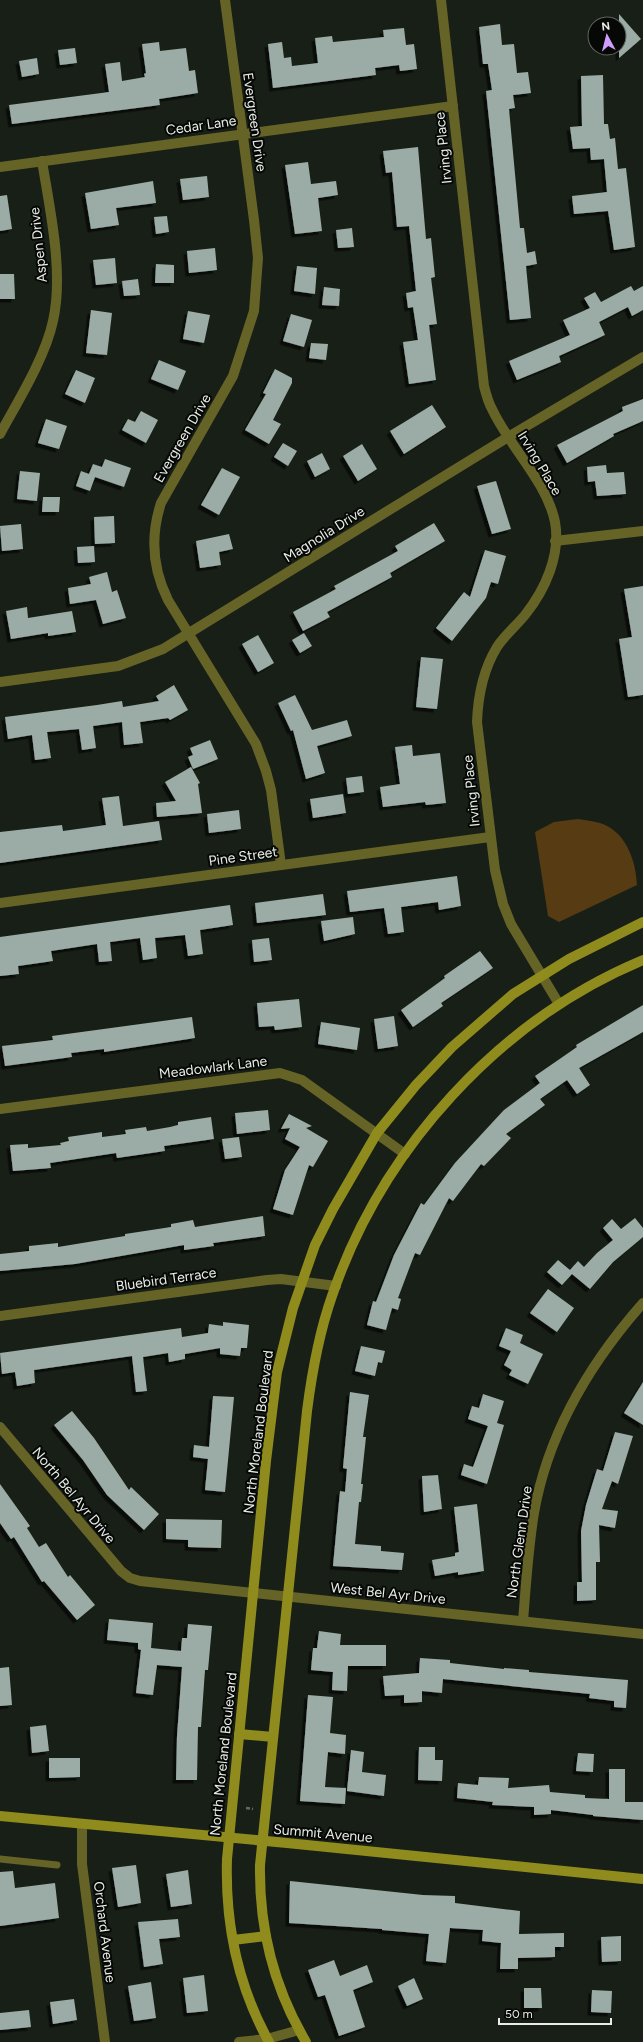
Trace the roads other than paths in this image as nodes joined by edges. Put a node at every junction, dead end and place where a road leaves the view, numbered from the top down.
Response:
1 (225, 0) edge
2 (441, 0) edge
3 (453, 106) junction
4 (243, 134) junction
5 (42, 161) junction
6 (0, 167) edge
7 (643, 357) edge
8 (0, 434) edge
9 (508, 437) junction
10 (643, 531) edge
11 (555, 541) junction
12 (189, 634) junction
13 (0, 682) edge
14 (490, 837) junction
15 (281, 865) junction
16 (0, 903) edge
17 (643, 922) edge
18 (643, 960) edge
19 (541, 976) junction
20 (559, 1004) junction
21 (0, 1109) edge
22 (377, 1133) junction
23 (405, 1154) junction
24 (301, 1281) junction
25 (336, 1286) junction
26 (643, 1303) edge
27 (0, 1316) edge
28 (0, 1427) edge
29 (130, 1578) joint
30 (253, 1593) junction
31 (287, 1596) junction
32 (523, 1621) junction
33 (643, 1634) edge
34 (239, 1734) junction
35 (273, 1737) junction
36 (0, 1816) edge
37 (82, 1825) junction
38 (229, 1839) junction
39 (262, 1841) junction
40 (0, 1859) edge
41 (57, 1865) dead end
42 (643, 1879) edge
43 (266, 1936) junction
44 (233, 1940) junction
45 (299, 2030) junction
46 (268, 2040) edge
47 (104, 2042) edge
48 (239, 2042) edge
49 (306, 2042) edge

1 - 4 street, Evergreen Drive
2 - 3 street, Irving Place
3 - 4 street, Cedar Lane
3 - 9 street, Irving Place
4 - 5 street, Cedar Lane
4 - 12 street, Evergreen Drive
5 - 6 street, Cedar Lane
5 - 8 street, Aspen Drive
7 - 9 street, Magnolia Drive
9 - 11 street, Irving Place
9 - 12 street, Magnolia Drive
10 - 11 street
11 - 14 street, Irving Place
12 - 13 street, Magnolia Drive
12 - 15 street, Evergreen Drive
14 - 15 street, Pine Street
14 - 19 street, Irving Place
15 - 16 street, Pine Street
17 - 19 street, North Moreland Boulevard
18 - 20 street
19 - 20 street, Irving Place
19 - 22 street, North Moreland Boulevard
20 - 23 street
21 - 22 street, Meadowlark Lane
22 - 23 street, Meadowlark Lane
22 - 24 street, North Moreland Boulevard
23 - 25 street
24 - 25 street, Bluebird Terrace
24 - 27 street, Bluebird Terrace
24 - 30 street, North Moreland Boulevard
25 - 31 street
26 - 32 street, North Glenn Drive
28 - 29 street, North Bel Ayr Drive
29 - 30 street, West Bel Ayr Drive
30 - 31 street, West Bel Ayr Drive
30 - 34 street, North Moreland Boulevard
31 - 32 street, West Bel Ayr Drive
31 - 35 street
32 - 33 street, West Bel Ayr Drive
34 - 35 street
34 - 38 street, North Moreland Boulevard
35 - 39 street
36 - 37 street, Summit Avenue
37 - 38 street, Summit Avenue
37 - 47 street, Orchard Avenue
38 - 39 street, Summit Avenue
38 - 44 street, North Moreland Boulevard
39 - 42 street, Summit Avenue
39 - 43 street
40 - 41 lane
43 - 44 street
43 - 45 street
44 - 46 street, North Moreland Boulevard
45 - 46 street
45 - 49 street
46 - 48 street

